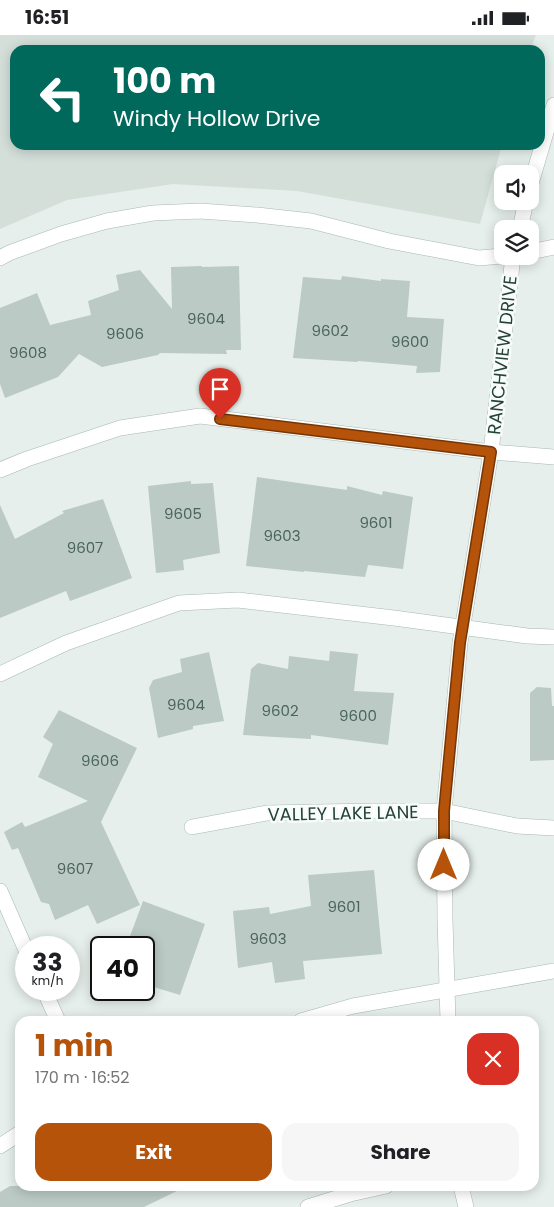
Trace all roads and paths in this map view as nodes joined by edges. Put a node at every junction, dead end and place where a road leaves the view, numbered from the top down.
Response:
1 (554, 105) edge
2 (545, 136) edge
3 (541, 150) edge
4 (536, 165) edge
5 (554, 247) edge
6 (539, 250) edge
7 (494, 257) edge
8 (0, 258) edge
9 (512, 265) edge
10 (491, 452) junction
11 (554, 457) edge
12 (0, 471) edge
13 (463, 627) junction
14 (554, 637) edge
15 (0, 674) edge
16 (444, 811) junction
17 (192, 827) dead end
18 (554, 828) edge
19 (0, 891) edge
20 (20, 936) edge
21 (554, 971) edge
22 (446, 990) junction
23 (49, 1001) edge
24 (56, 1016) edge
25 (318, 1016) edge
26 (448, 1016) edge
27 (15, 1136) edge
28 (0, 1145) edge
29 (366, 1191) edge
30 (462, 1191) edge
31 (308, 1207) edge
32 (466, 1207) edge

1 - 2 street
3 - 4 street
5 - 6 street
7 - 8 street
9 - 10 street, RANCHVIEW DRIVE
10 - 11 street
10 - 12 street
10 - 13 street, RANCHVIEW DRIVE
13 - 14 street
13 - 15 street
13 - 16 street, RANCHVIEW DRIVE
16 - 17 street, VALLEY LAKE LANE
16 - 18 street, VALLEY LAKE LANE
16 - 22 street, RANCHVIEW DRIVE
19 - 20 street
21 - 22 street
22 - 25 street
22 - 26 street, RANCHVIEW DRIVE
23 - 24 street
27 - 28 street
29 - 31 street
30 - 32 street

